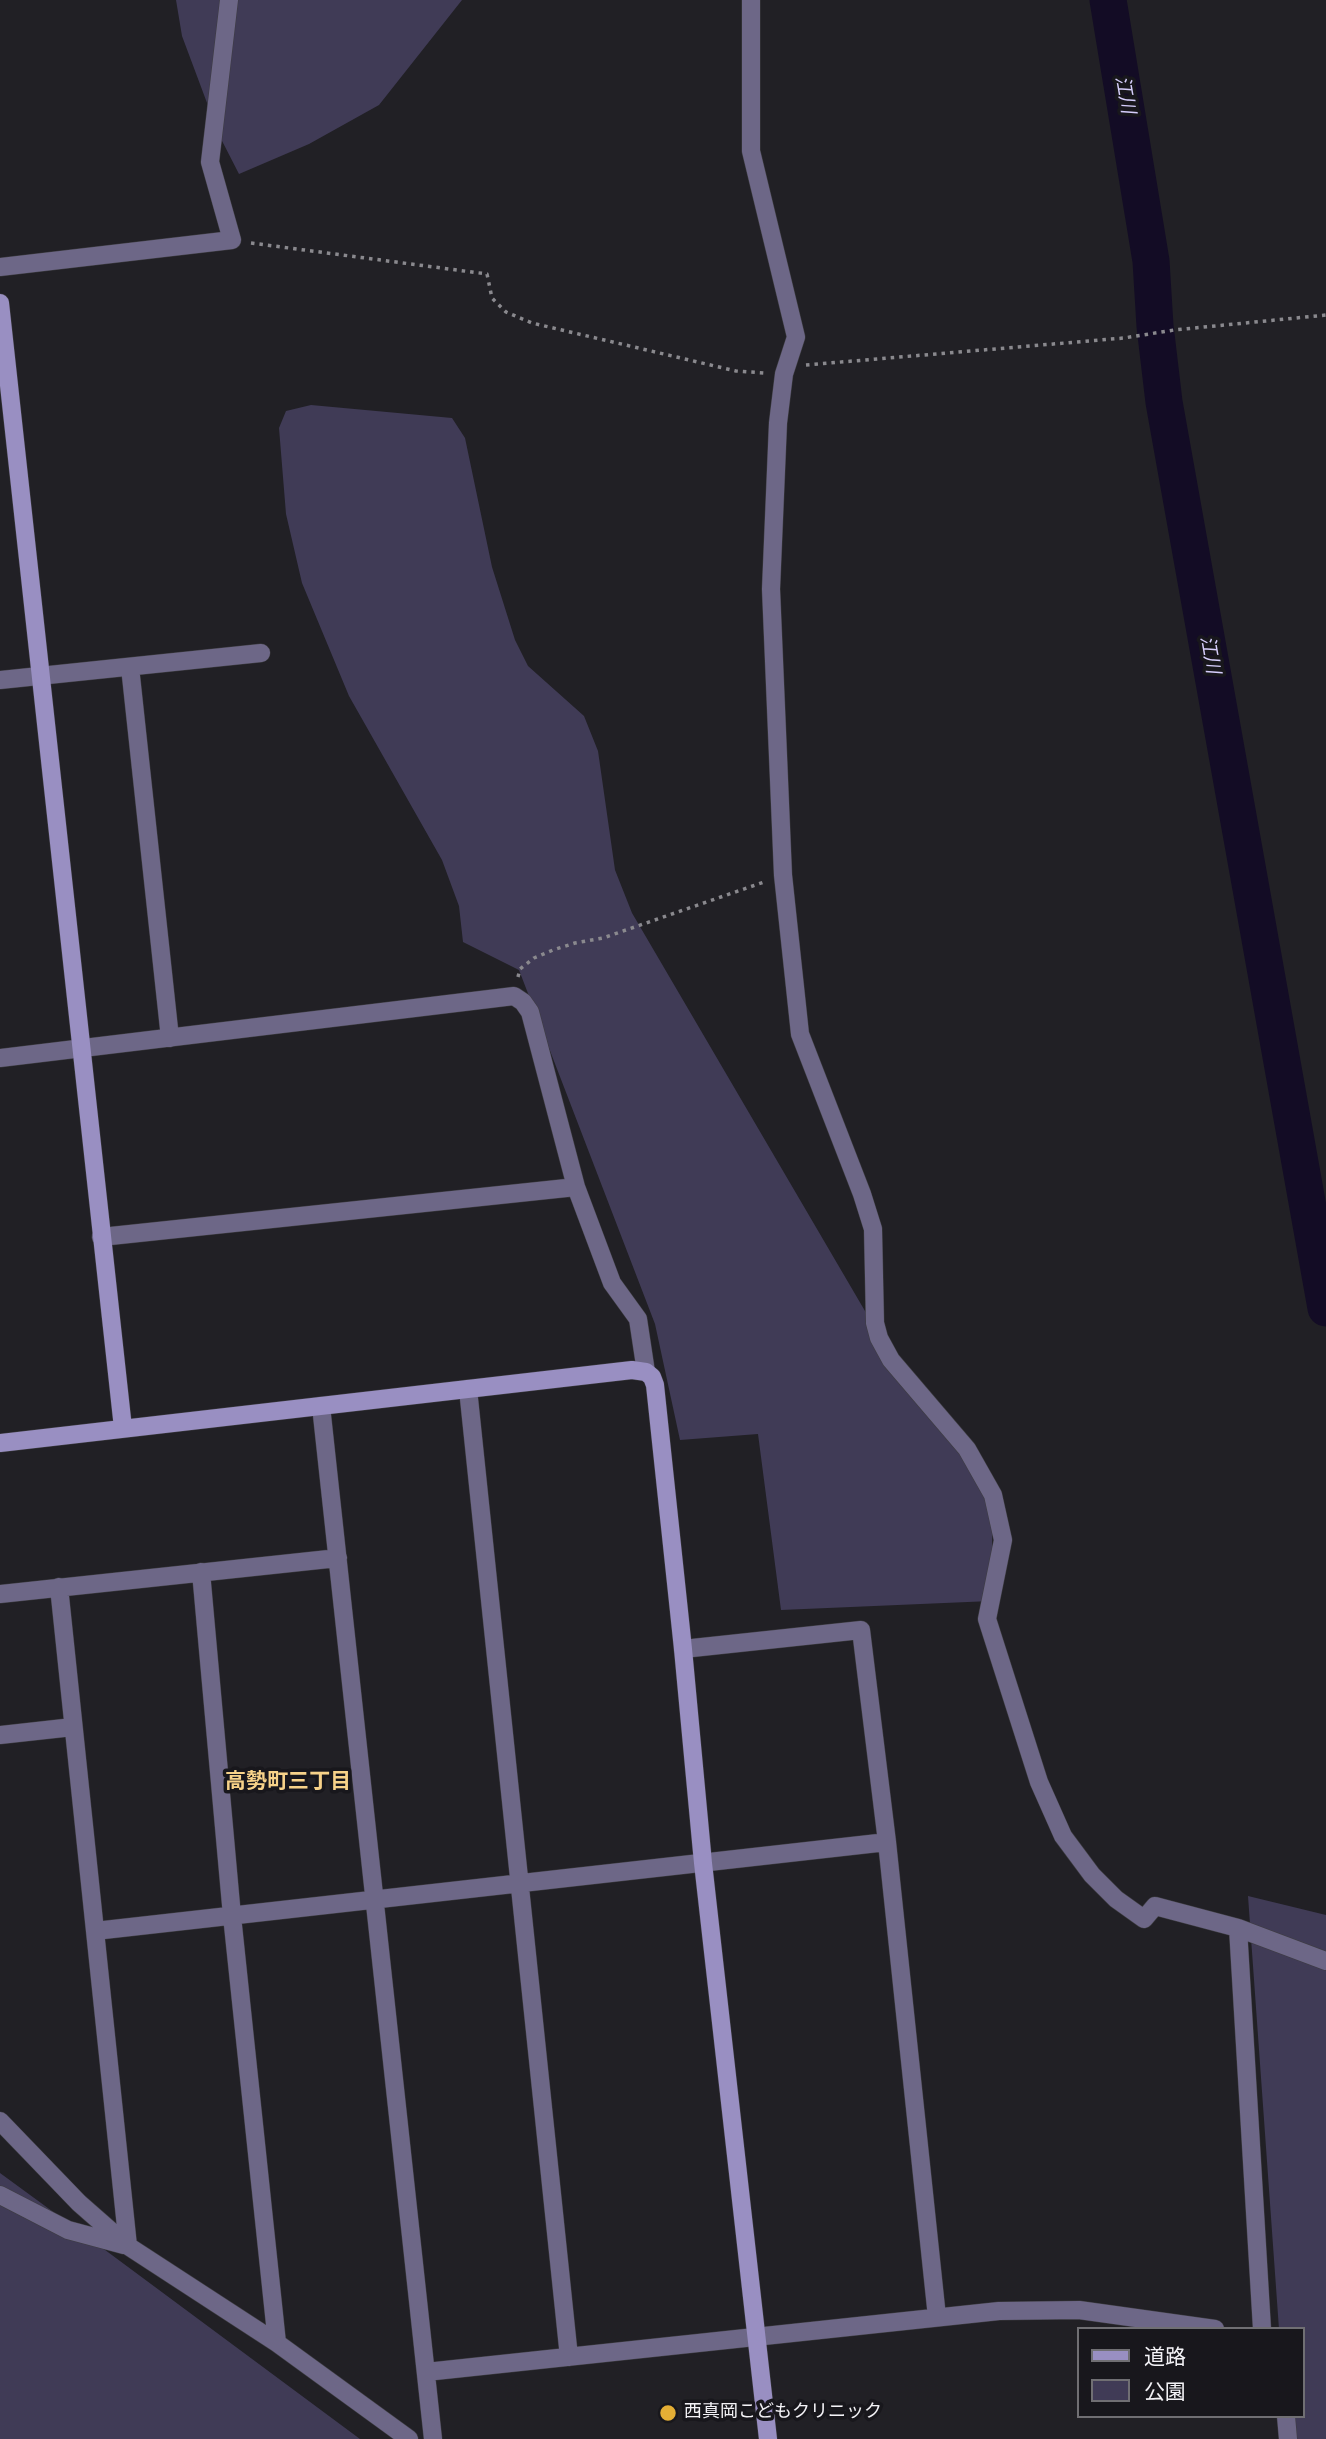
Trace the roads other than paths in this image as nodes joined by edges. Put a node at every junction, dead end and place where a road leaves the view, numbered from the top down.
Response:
1 (229, 0) edge
2 (751, 0) edge
3 (0, 267) edge
4 (0, 303) edge
5 (4, 392) edge
6 (261, 653) dead end
7 (130, 667) junction
8 (39, 676) junction
9 (0, 680) edge
10 (170, 1038) junction
11 (80, 1048) junction
12 (0, 1058) edge
13 (576, 1187) junction
14 (101, 1237) junction
15 (646, 1372) junction
16 (468, 1389) junction
17 (321, 1406) junction
18 (123, 1427) junction
19 (0, 1443) edge
20 (338, 1558) junction
21 (201, 1572) junction
22 (59, 1587) junction
23 (0, 1594) edge
24 (683, 1649) junction
25 (73, 1727) junction
26 (0, 1735) edge
27 (887, 1842) junction
28 (703, 1863) junction
29 (519, 1883) junction
30 (375, 1900) junction
31 (232, 1916) junction
32 (1238, 1928) junction
33 (95, 1931) junction
34 (1326, 1961) edge
35 (0, 2121) edge
36 (0, 2195) edge
37 (128, 2246) junction
38 (937, 2317) junction
39 (1201, 2327) edge
40 (1262, 2327) edge
41 (756, 2338) junction
42 (277, 2343) junction
43 (569, 2357) junction
44 (426, 2372) junction
45 (1286, 2418) edge
46 (409, 2439) edge
47 (433, 2439) edge
48 (768, 2439) edge
49 (1288, 2439) edge

1 - 3 street
2 - 32 street
4 - 5 street
5 - 8 street
6 - 7 street
7 - 8 street
7 - 10 street
8 - 9 street
8 - 11 street
10 - 11 street
10 - 13 street
11 - 12 street
11 - 14 street
13 - 14 street
13 - 15 street
14 - 18 street
15 - 16 street
15 - 24 street
16 - 17 street
16 - 29 street
17 - 18 street
17 - 20 street
18 - 19 street
20 - 21 street
20 - 30 street
21 - 22 street
21 - 31 street
22 - 23 street
22 - 25 street
24 - 27 street
24 - 28 street
25 - 26 street
25 - 33 street
27 - 28 street
27 - 38 street
28 - 29 street
28 - 41 street
29 - 30 street
29 - 43 street
30 - 31 street
30 - 44 street
31 - 33 street
31 - 42 street
32 - 34 street
32 - 40 street
33 - 37 street
35 - 37 street
36 - 37 street
37 - 42 street
38 - 39 street
38 - 41 street
41 - 43 street
41 - 48 street
42 - 46 street
43 - 44 street
44 - 47 street
45 - 49 street

